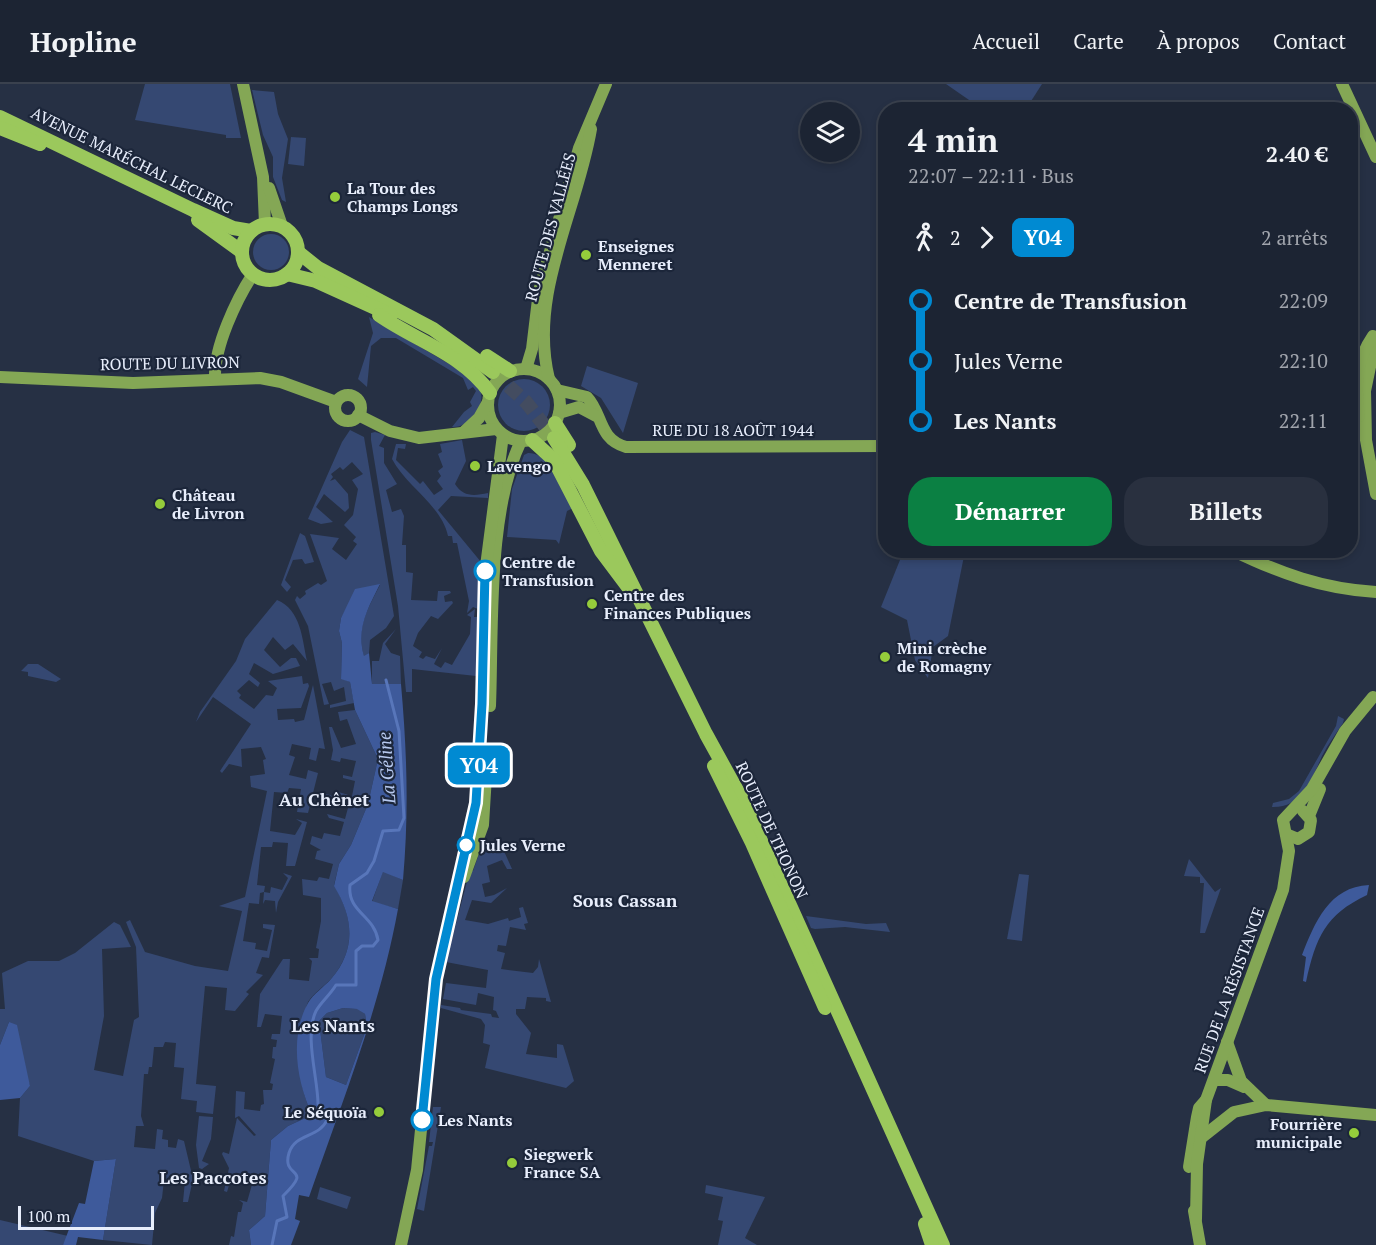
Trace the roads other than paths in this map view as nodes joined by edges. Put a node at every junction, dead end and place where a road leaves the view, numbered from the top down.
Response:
1 (243, 84) edge
2 (606, 84) edge
3 (1342, 84) edge
4 (1350, 102) edge
5 (0, 117) edge
6 (1358, 118) edge
7 (593, 119) junction
8 (0, 128) edge
9 (1376, 157) edge
10 (263, 177) junction
11 (265, 224) junction
12 (282, 226) junction
13 (251, 231) junction
14 (242, 252) junction
15 (298, 252) junction
16 (253, 274) junction
17 (287, 274) junction
18 (340, 286) junction
19 (366, 299) junction
20 (1376, 332) edge
21 (1376, 338) edge
22 (1358, 368) edge
23 (526, 369) junction
24 (510, 371) junction
25 (491, 374) tunnel mouth
26 (0, 377) edge
27 (215, 378) junction
28 (549, 379) junction
29 (557, 390) junction
30 (1358, 394) edge
31 (489, 398) junction
32 (336, 402) junction
33 (358, 415) junction
34 (597, 417) junction
35 (557, 418) junction
36 (465, 431) junction
37 (500, 432) junction
38 (1366, 440) junction
39 (527, 441) junction
40 (878, 446) edge
41 (1376, 494) edge
42 (1248, 558) edge
43 (628, 587) junction
44 (1376, 592) edge
45 (483, 610) junction
46 (493, 645) junction
47 (672, 661) junction
48 (1375, 695) edge
49 (1293, 810) junction
50 (1309, 816) junction
51 (1286, 834) junction
52 (1300, 839) junction
53 (1282, 890) junction
54 (456, 894) junction
55 (794, 929) junction
56 (1227, 1041) junction
57 (1214, 1080) junction
58 (1245, 1088) junction
59 (1206, 1101) junction
60 (1266, 1105) junction
61 (1234, 1112) junction
62 (1376, 1115) edge
63 (1200, 1139) junction
64 (1196, 1218) junction
65 (401, 1245) edge
66 (932, 1245) edge
67 (943, 1245) edge
68 (1200, 1245) edge

1 - 10 street
2 - 7 street, ROUTE DES VALLÉES
3 - 4 street
5 - 13 main road, AVENUE MARÉCHAL LECLERC
6 - 9 street
7 - 23 street, ROUTE DES VALLÉES
7 - 28 street, ROUTE DES VALLÉES
8 - 14 main road, AVENUE MARÉCHAL LECLERC
10 - 11 street
10 - 12 street
11 - 12 main road
11 - 13 main road
12 - 15 main road
13 - 14 main road
14 - 16 main road
15 - 17 main road
15 - 18 main road
16 - 17 main road
16 - 27 street
17 - 18 main road
18 - 19 main road
19 - 24 main road
19 - 25 main road
19 - 31 main road
20 - 22 street
21 - 38 street
23 - 24 street
23 - 28 street
24 - 31 street
26 - 27 street, ROUTE DU LIVRON
27 - 32 street, ROUTE DU LIVRON
28 - 29 street
29 - 34 street, RUE DU 18 AOÛT 1944
29 - 35 street
30 - 38 street
31 - 36 street
31 - 37 street
32 - 33 street
32 - 33 street
33 - 36 street
34 - 35 street
34 - 40 street, RUE DU 18 AOÛT 1944
35 - 39 street
35 - 47 main road
36 - 37 street
37 - 39 street
37 - 45 street
38 - 41 street
39 - 43 main road
39 - 46 street
42 - 44 street
43 - 47 main road, ROUTE DE THONON
43 - 55 main road, ROUTE DE THONON
45 - 46 street
45 - 54 street
46 - 54 street
47 - 55 main road, ROUTE DE THONON
48 - 49 street
48 - 50 street
49 - 50 street
49 - 51 street
50 - 52 street
51 - 52 street
51 - 53 street, RUE DE LA RÉSISTANCE
52 - 53 street, RUE DE LA RÉSISTANCE
53 - 56 street, RUE DE LA RÉSISTANCE
54 - 65 street
55 - 66 main road, ROUTE DE THONON
55 - 67 main road, ROUTE DE THONON
56 - 57 street, RUE DE LA RÉSISTANCE
56 - 58 street
57 - 58 street
57 - 59 street, RUE DE LA RÉSISTANCE
58 - 60 street
59 - 61 street
59 - 63 street, RUE DE LA RÉSISTANCE
59 - 64 street, RUE DE LA RÉSISTANCE
60 - 61 street
60 - 62 street
61 - 63 street
63 - 64 street, RUE DE LA RÉSISTANCE
64 - 68 street, RUE DE LA RÉSISTANCE

